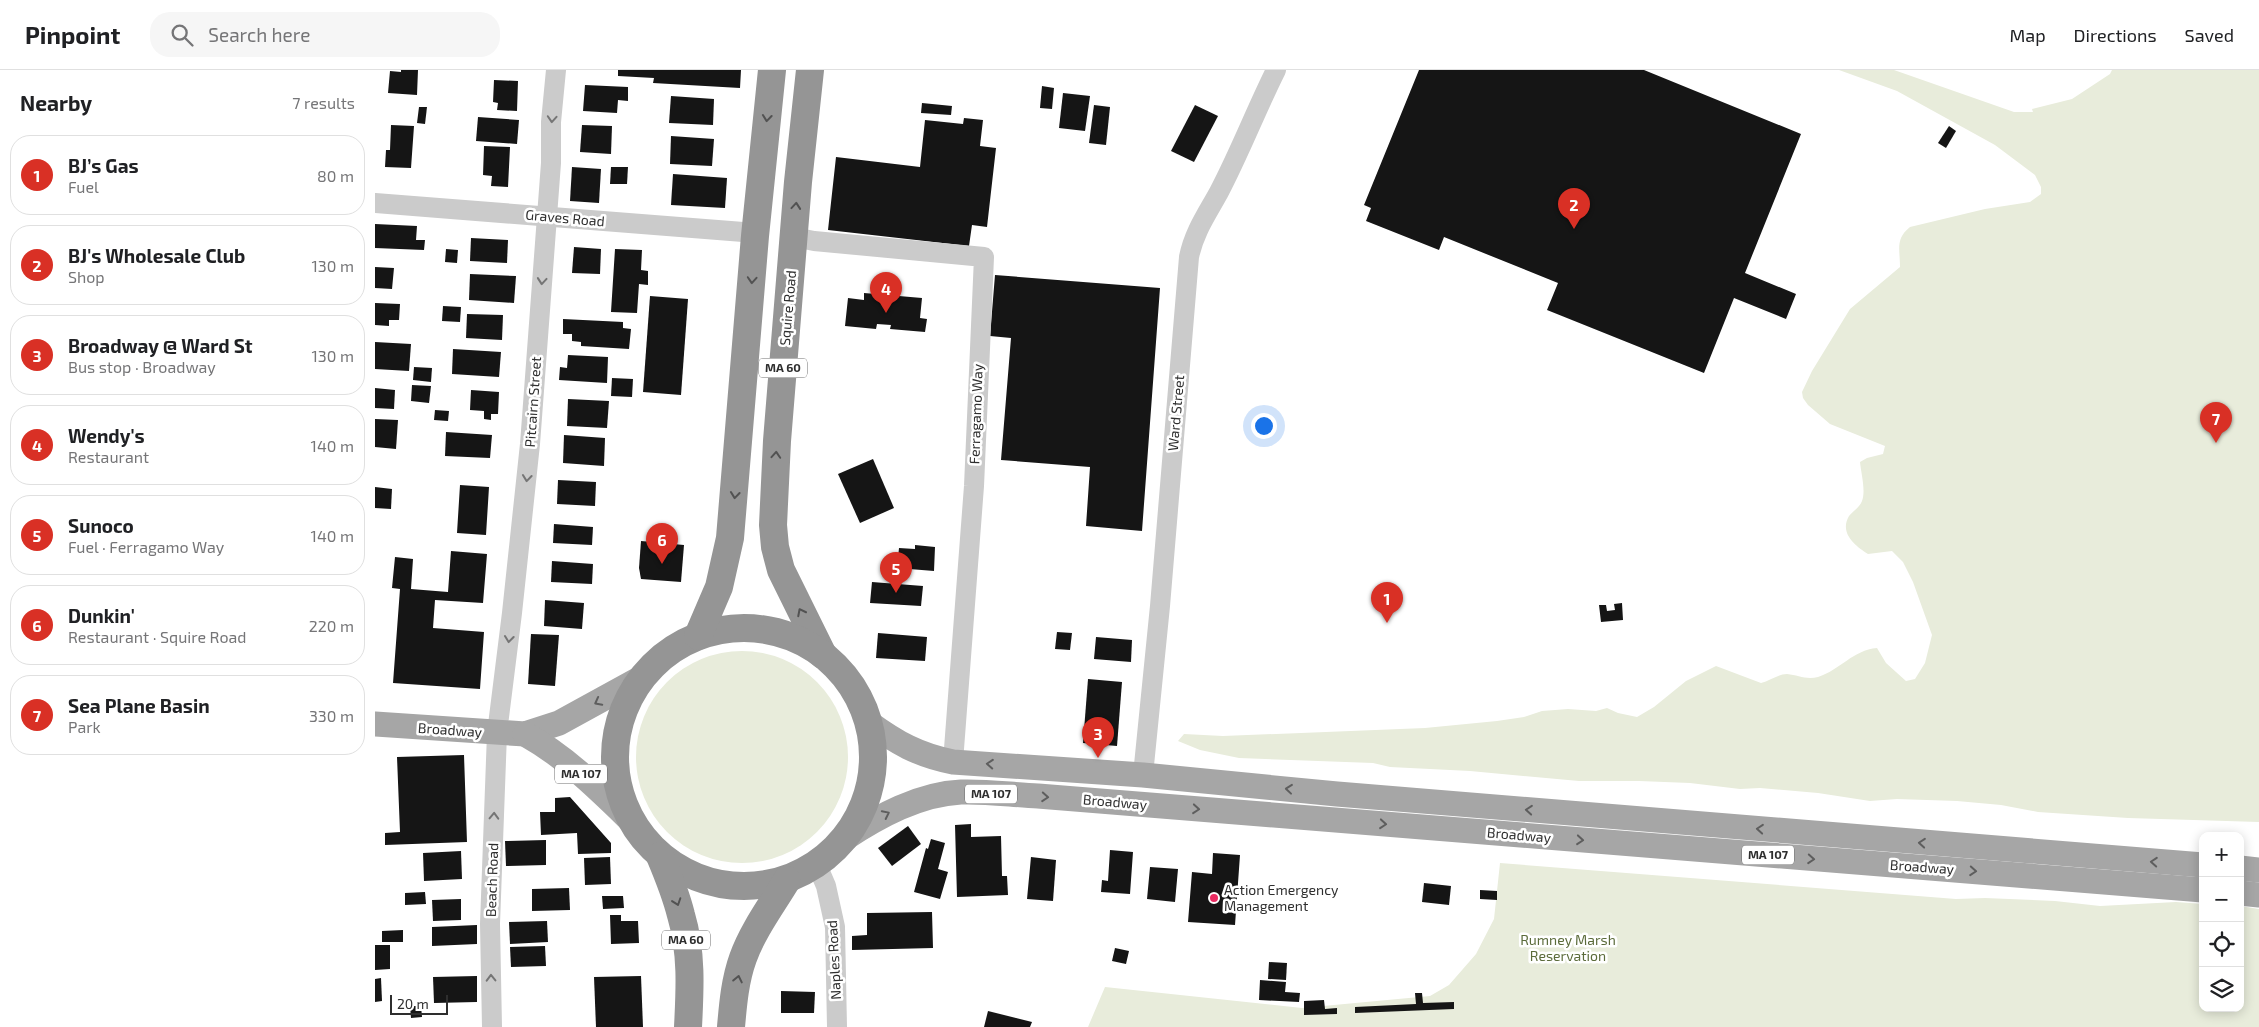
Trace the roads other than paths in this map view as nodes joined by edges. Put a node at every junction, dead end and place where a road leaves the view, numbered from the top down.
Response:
1 (556, 70) edge
2 (772, 70) edge
3 (811, 70) edge
4 (1276, 70) edge
5 (375, 203) edge
6 (547, 216) junction
7 (756, 233) junction
8 (794, 237) junction
9 (698, 636) junction
10 (823, 655) junction
11 (641, 678) junction
12 (868, 722) junction
13 (375, 724) edge
14 (497, 733) junction
15 (525, 734) junction
16 (953, 762) junction
17 (1143, 775) junction
18 (631, 821) junction
19 (844, 839) junction
20 (660, 856) junction
21 (817, 865) junction
22 (2199, 865) edge
23 (2244, 868) edge
24 (2259, 870) edge
25 (787, 880) junction
26 (2199, 890) edge
27 (2244, 893) edge
28 (2259, 895) edge
29 (492, 1027) edge
30 (688, 1027) edge
31 (731, 1027) edge
32 (837, 1027) edge

1 -> 6 street, Pitcairn Street
2 -> 7 highway, MA 60
8 -> 3 highway, Squire Road / MA 60
4 - 17 street, Ward Street
5 - 6 street, Graves Road
6 - 7 street, Graves Road
6 -> 14 street, Pitcairn Street
7 -> 9 highway, MA 60
10 -> 8 highway, Squire Road / MA 60
8 - 16 street, Ferragamo Way
9 - 10 highway
9 - 11 highway, MA 60
10 - 12 highway, MA 60
11 -> 15 main road, Broadway / MA 107
11 - 18 highway, MA 60
12 - 16 main road, Broadway / MA 107
12 - 19 highway, MA 60
13 - 14 main road, Broadway / MA 107
14 - 15 main road, Broadway / MA 107
29 -> 14 street, Beach Road
15 - 18 main road, Broadway / MA 107
17 -> 16 main road, Broadway / MA 107
22 -> 17 main road, Broadway / MA 107
18 - 20 highway, MA 60
19 - 21 highway, MA 60
19 -> 26 main road, Broadway / MA 107
20 - 25 highway
20 -> 30 highway, MA 60
21 - 25 highway, MA 60
21 - 32 street, Naples Road
23 - 24 main road
31 -> 25 highway
27 - 28 main road

